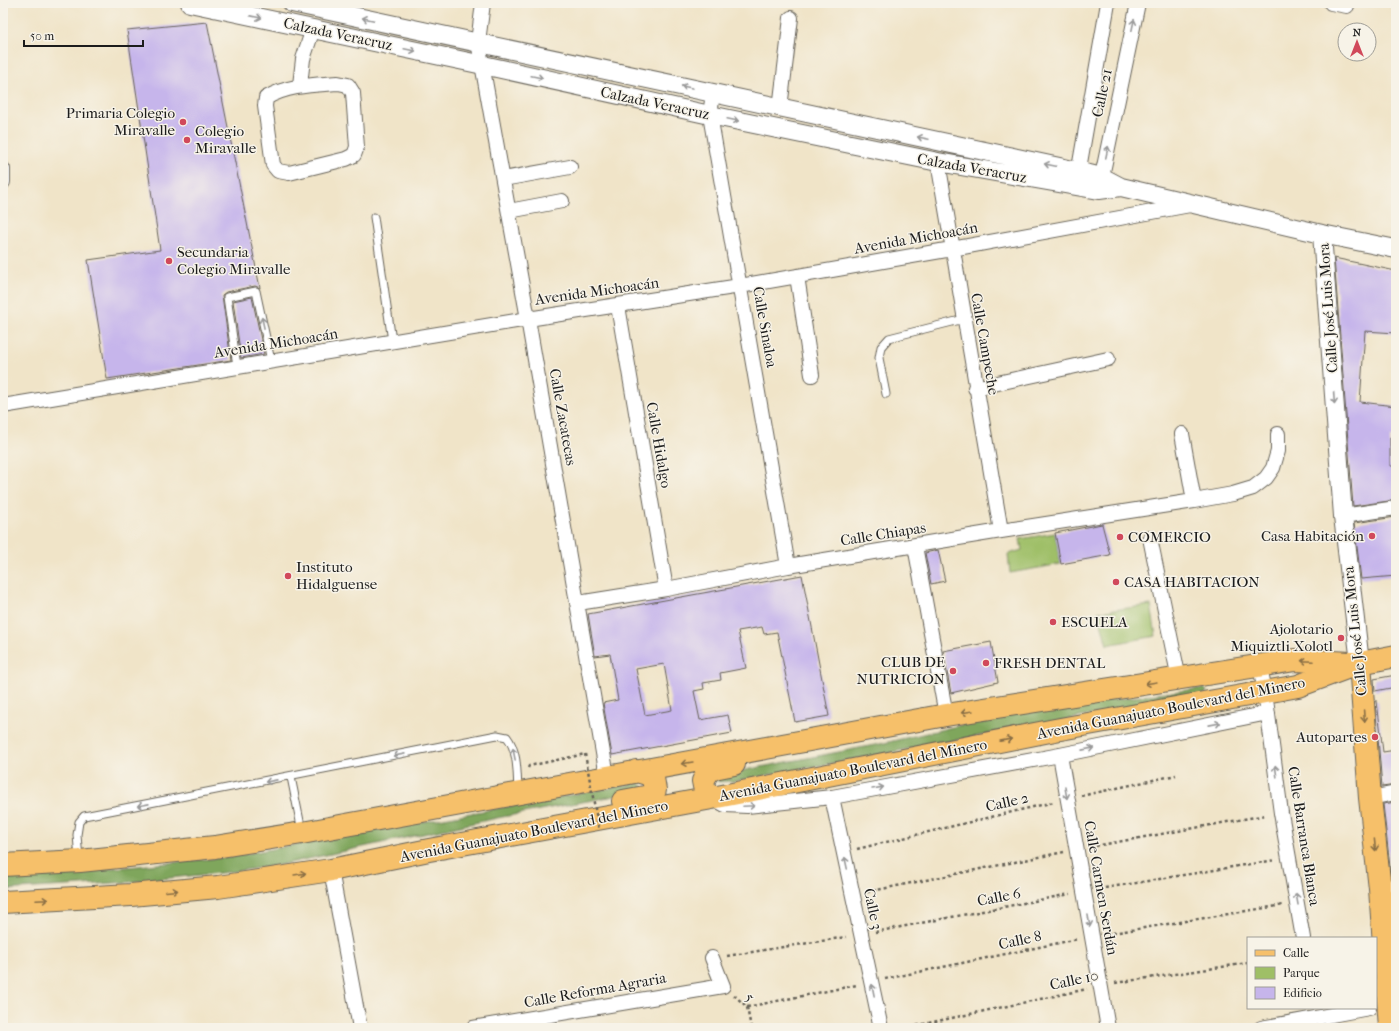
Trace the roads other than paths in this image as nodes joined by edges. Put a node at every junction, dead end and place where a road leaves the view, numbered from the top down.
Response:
1 (292, 3) edge
2 (483, 3) edge
3 (1108, 3) edge
4 (1138, 3) edge
5 (1331, 3) edge
6 (197, 4) edge
7 (1347, 6) dead end
8 (791, 18) dead end
9 (313, 29) junction
10 (478, 42) junction
11 (482, 65) junction
12 (300, 85) junction
13 (713, 93) junction
14 (780, 108) junction
15 (710, 115) junction
16 (938, 162) junction
17 (570, 167) dead end
18 (3, 169) edge
19 (503, 179) junction
20 (1077, 179) junction
21 (3, 182) edge
22 (1100, 184) junction
23 (562, 201) dead end
24 (1194, 204) junction
25 (508, 211) junction
26 (374, 218) dead end
27 (1322, 234) junction
28 (952, 249) junction
29 (1396, 249) edge
30 (797, 276) junction
31 (740, 286) junction
32 (618, 306) junction
33 (528, 318) junction
34 (964, 319) junction
35 (392, 341) junction
36 (1108, 359) dead end
37 (271, 361) junction
38 (237, 366) junction
39 (812, 375) dead end
40 (975, 388) junction
41 (886, 394) dead end
42 (3, 406) edge
43 (1182, 434) dead end
44 (1278, 434) dead end
45 (1194, 501) junction
46 (1396, 508) edge
47 (1343, 516) junction
48 (1001, 531) junction
49 (1150, 538) dead end
50 (915, 546) junction
51 (788, 566) junction
52 (666, 590) junction
53 (578, 603) junction
54 (1396, 656) edge
55 (1360, 663) junction
56 (1260, 666) junction
57 (1179, 679) junction
58 (1265, 692) junction
59 (1268, 713) junction
60 (946, 715) junction
61 (917, 720) junction
62 (1060, 755) junction
63 (636, 771) junction
64 (607, 776) junction
65 (291, 777) junction
66 (1396, 792) edge
67 (518, 793) junction
68 (832, 797) junction
69 (712, 798) junction
70 (1370, 798) junction
71 (302, 833) junction
72 (429, 850) junction
73 (80, 862) junction
74 (3, 865) edge
75 (331, 870) junction
76 (1388, 888) edge
77 (3, 902) edge
78 (1303, 937) edge
79 (712, 958) road end
80 (1382, 1006) edge
81 (1353, 1009) edge
82 (1315, 1013) edge
83 (360, 1028) edge
84 (473, 1028) edge
85 (881, 1028) edge
86 (1108, 1028) edge
87 (1261, 1028) edge
88 (1390, 1028) edge

10 -> 1 street, Calzada Veracruz
2 - 10 street, Calle Zacatecas
3 - 20 street, Calle 21
22 -> 4 street, Calle 21
5 - 7 street
6 -> 9 street, Calzada Veracruz
8 - 14 street
9 -> 11 street, Calzada Veracruz
9 - 12 street
10 - 11 street, Calle Zacatecas
13 -> 10 street, Calzada Veracruz
11 -> 15 street, Calzada Veracruz
11 - 19 street, Calle Zacatecas
12 - 12 street
13 - 14 street, Calzada Veracruz
13 - 15 street, Calle Sinaloa
20 -> 14 street, Calzada Veracruz
15 -> 16 street, Calzada Veracruz
15 - 31 street, Calle Sinaloa
16 - 20 street, Calzada Veracruz
16 - 28 street, Calle Campeche
17 - 19 street
18 - 21 street
19 - 25 street, Calle Zacatecas
20 - 22 street, Calzada Veracruz
22 - 24 street, Calzada Veracruz
23 - 25 street
24 - 27 street, Calzada Veracruz
24 - 28 street, Avenida Michoacán
25 - 33 street, Calle Zacatecas
26 - 35 lane
27 - 29 street, Calzada Veracruz
27 -> 47 street, Calle José Luis Mora
28 - 30 street, Avenida Michoacán
28 - 34 street, Calle Campeche
30 - 31 street, Avenida Michoacán
30 - 39 street
31 - 32 street, Avenida Michoacán
31 - 51 street, Calle Sinaloa
32 - 33 street, Avenida Michoacán
32 - 52 street, Calle Hidalgo
33 - 35 street, Avenida Michoacán
33 - 53 street, Calle Zacatecas
34 - 40 street, Calle Campeche
34 - 41 lane
35 - 37 street, Avenida Michoacán
36 - 40 street
37 - 38 street, Avenida Michoacán
37 -> 38 lane
38 - 42 street, Avenida Michoacán
40 - 48 street, Calle Campeche
43 - 45 street
44 - 45 street, Calle Chiapas
45 - 48 street, Calle Chiapas
46 - 47 street
47 - 55 street, Calle José Luis Mora
48 - 50 street, Calle Chiapas
49 - 57 street
50 - 51 street, Calle Chiapas
50 - 60 street
51 - 52 street, Calle Chiapas
52 - 53 street, Calle Chiapas
53 - 64 street, Calle Zacatecas
54 - 55 main road
55 -> 56 main road, Avenida Guanajuato Boulevard del Minero
55 - 58 main road, Avenida Guanajuato Boulevard del Minero
55 -> 70 main road, Calle José Luis Mora
56 - 57 main road, Avenida Guanajuato Boulevard del Minero
56 - 58 street, Calle Barranca Blanca
57 -> 60 main road, Avenida Guanajuato Boulevard del Minero
58 - 59 street, Calle Barranca Blanca
69 -> 58 main road, Avenida Guanajuato Boulevard del Minero
62 -> 59 street
78 -> 59 street, Calle Barranca Blanca
60 - 61 main road, Avenida Guanajuato Boulevard del Minero
61 -> 63 main road, Avenida Guanajuato Boulevard del Minero
61 - 69 main road
68 -> 62 street
62 -> 86 street, Calle Carmen Serdán
63 - 64 main road, Avenida Guanajuato Boulevard del Minero
63 - 72 main road
64 - 67 main road, Avenida Guanajuato Boulevard del Minero
67 -> 65 lane
65 - 71 lane
65 -> 73 lane
66 - 70 street
67 - 71 main road, Avenida Guanajuato Boulevard del Minero
69 -> 68 street
85 -> 68 street, Calle 3
69 - 72 main road, Avenida Guanajuato Boulevard del Minero
70 -> 76 main road, Calle José Luis Mora
71 - 73 main road, Avenida Guanajuato Boulevard del Minero
72 - 75 main road, Avenida Guanajuato Boulevard del Minero
73 - 74 main road, Avenida Guanajuato Boulevard del Minero
77 -> 75 main road, Avenida Guanajuato Boulevard del Minero
75 - 83 street
76 - 80 main road, Calle José Luis Mora
79 - 84 street, Calle Reforma Agraria
80 - 88 main road, Calle José Luis Mora
81 - 82 street
82 - 87 street

